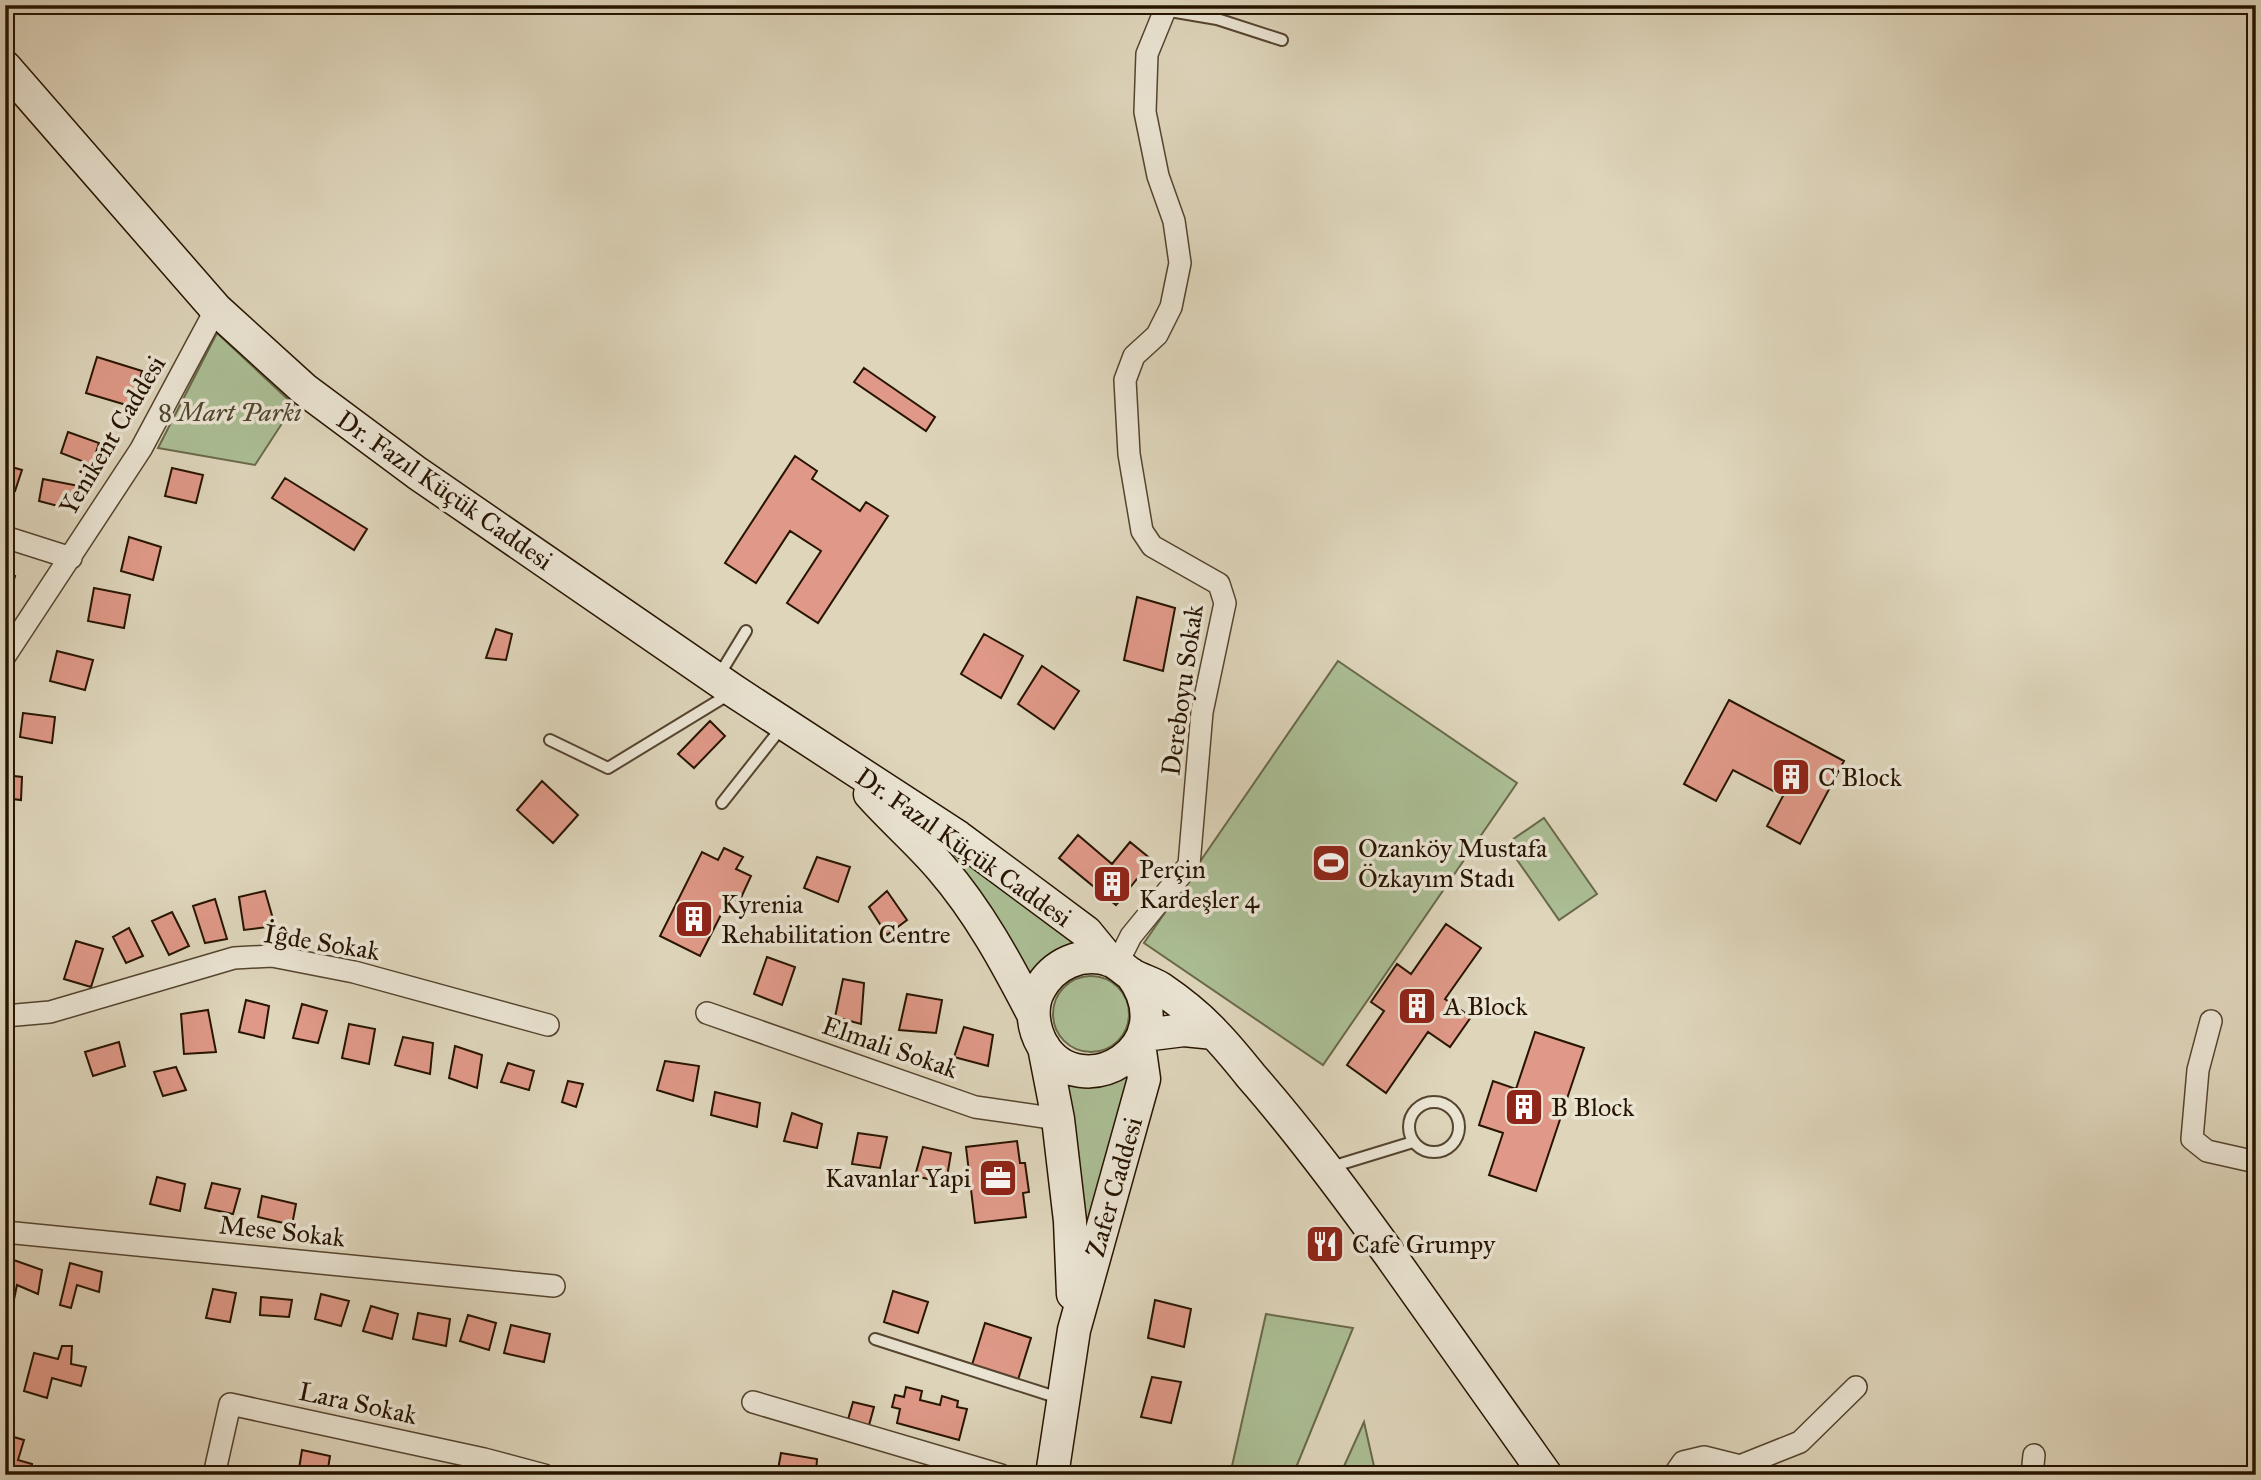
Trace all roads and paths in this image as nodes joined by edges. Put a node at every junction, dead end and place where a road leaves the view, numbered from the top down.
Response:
1 (999, 5) edge
2 (1030, 5) edge
3 (1166, 7) edge
4 (1282, 40) dead end
5 (5, 67) edge
6 (216, 309) junction
7 (5, 537) edge
8 (71, 558) junction
9 (746, 631) dead end
10 (5, 656) edge
11 (725, 685) junction
12 (784, 724) junction
13 (550, 740) dead end
14 (846, 766) junction
15 (722, 803) dead end
16 (1119, 966) junction
17 (707, 1013) dead end
18 (1033, 1014) junction
19 (5, 1016) edge
20 (2211, 1021) dead end
21 (548, 1025) dead end
22 (1214, 1033) junction
23 (1141, 1040) junction
24 (1044, 1047) junction
25 (1058, 1119) junction
26 (1413, 1142) junction
27 (2256, 1162) edge
28 (1326, 1168) junction
29 (5, 1232) edge
30 (554, 1286) dead end
31 (1074, 1330) junction
32 (875, 1339) dead end
33 (1856, 1387) dead end
34 (1064, 1400) junction
35 (753, 1402) dead end
36 (214, 1475) edge
37 (544, 1475) edge
38 (1001, 1475) edge
39 (1052, 1475) edge
40 (1546, 1475) edge
41 (1674, 1475) edge

1 - 2 lane
3 - 4 lane
3 - 16 street, Dereboyu Sokak
5 - 6 street, Dr. Fazıl Küçük Caddesi
6 - 8 street, Yenikent Caddesi
6 - 11 street, Dr. Fazıl Küçük Caddesi
7 - 8 street
8 - 10 street, Yenikent Caddesi
9 - 11 lane
11 - 12 street, Dr. Fazıl Küçük Caddesi
11 - 13 lane
12 - 14 street, Dr. Fazıl Küçük Caddesi
12 - 15 lane
14 - 16 street, Dr. Fazıl Küçük Caddesi
14 - 18 street, Dr. Fazıl Küçük Caddesi
16 - 18 street
16 - 22 street, Dr. Fazıl Küçük Caddesi
16 - 23 street
17 - 25 street, Elmali Sokak
18 - 24 street
19 - 21 street, İĝde Sokak
20 - 27 street
22 - 23 street
22 - 28 street, Dr. Fazıl Küçük Caddesi
23 - 24 street
23 - 31 street, Zafer Caddesi
24 - 25 street, Zafer Caddesi
25 - 31 street, Zafer Caddesi
26 - 26 lane
26 - 28 lane
28 - 40 street, Dr. Fazıl Küçük Caddesi
29 - 30 street, Mese Sokak
31 - 34 street, Zafer Caddesi
32 - 34 lane
33 - 41 street
34 - 39 street, Zafer Caddesi
35 - 38 street
36 - 37 street, Lara Sokak

